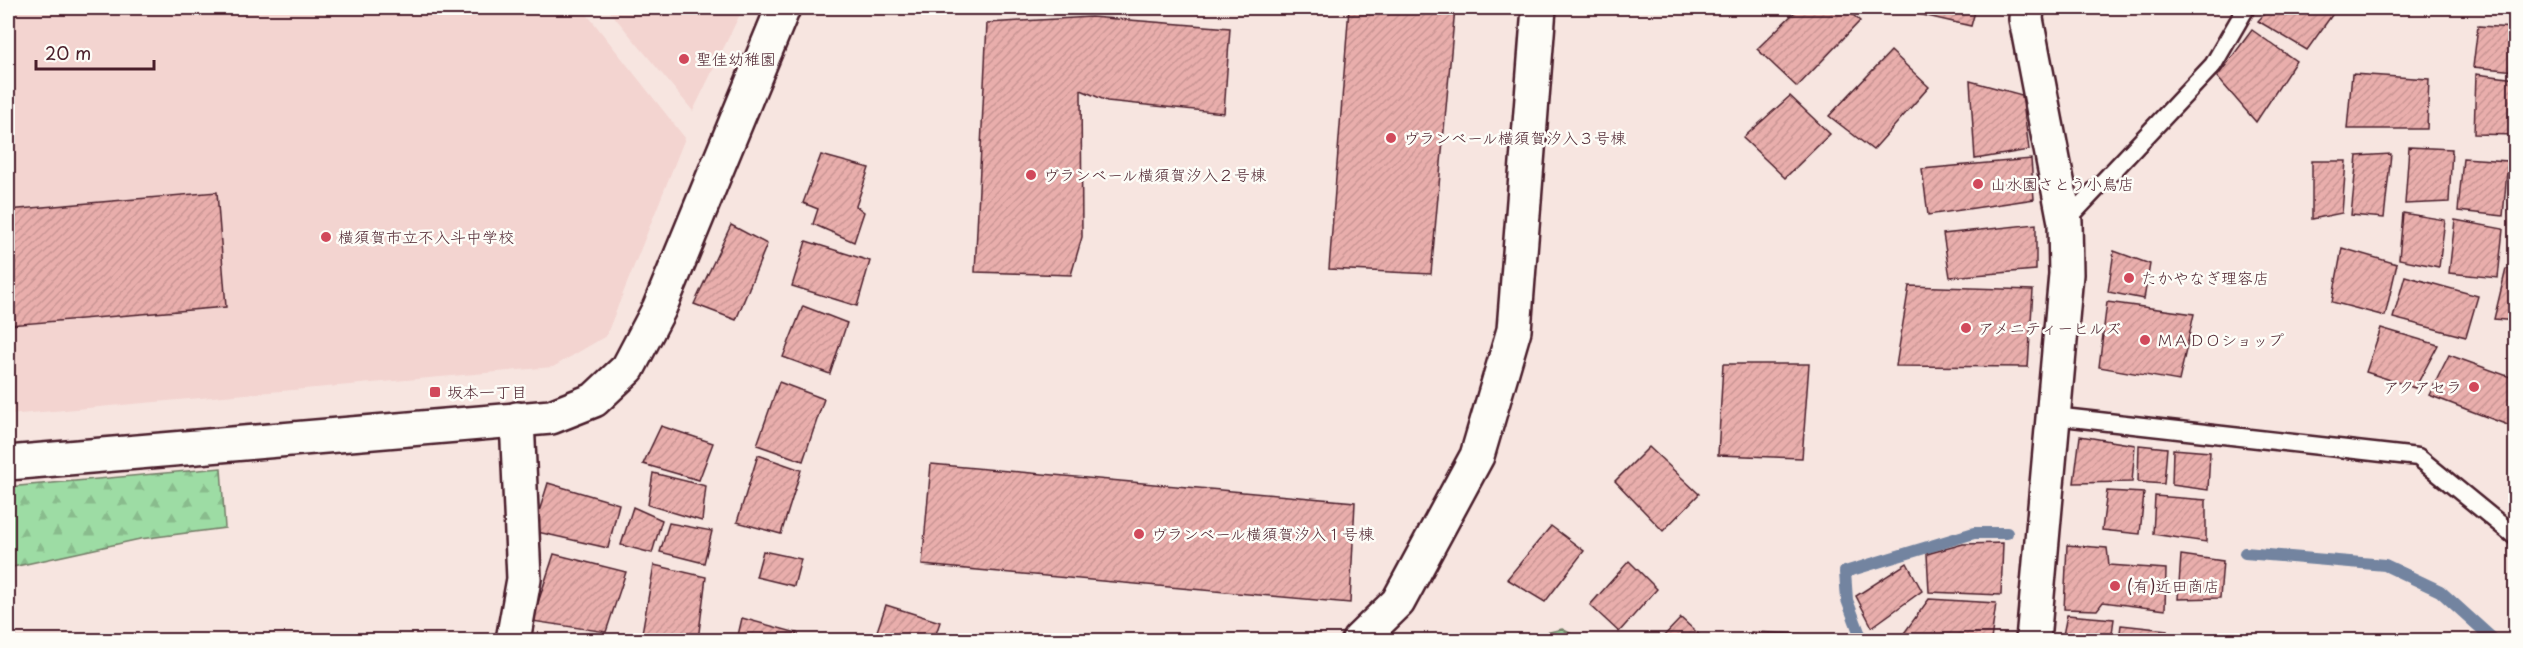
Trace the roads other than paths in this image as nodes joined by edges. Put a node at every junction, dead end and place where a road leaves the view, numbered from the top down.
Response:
1 (783, 8) edge
2 (1539, 8) edge
3 (2027, 8) edge
4 (2246, 8) edge
5 (2066, 222) junction
6 (2054, 416) junction
7 (517, 419) junction
8 (8, 463) edge
9 (2516, 537) edge
10 (513, 640) edge
11 (1359, 640) edge
12 (2033, 640) edge

1 - 7 street
2 - 11 street
3 - 5 street
4 - 5 lane
5 - 6 street
6 - 9 lane
6 - 12 street
7 - 8 street
7 - 10 street

